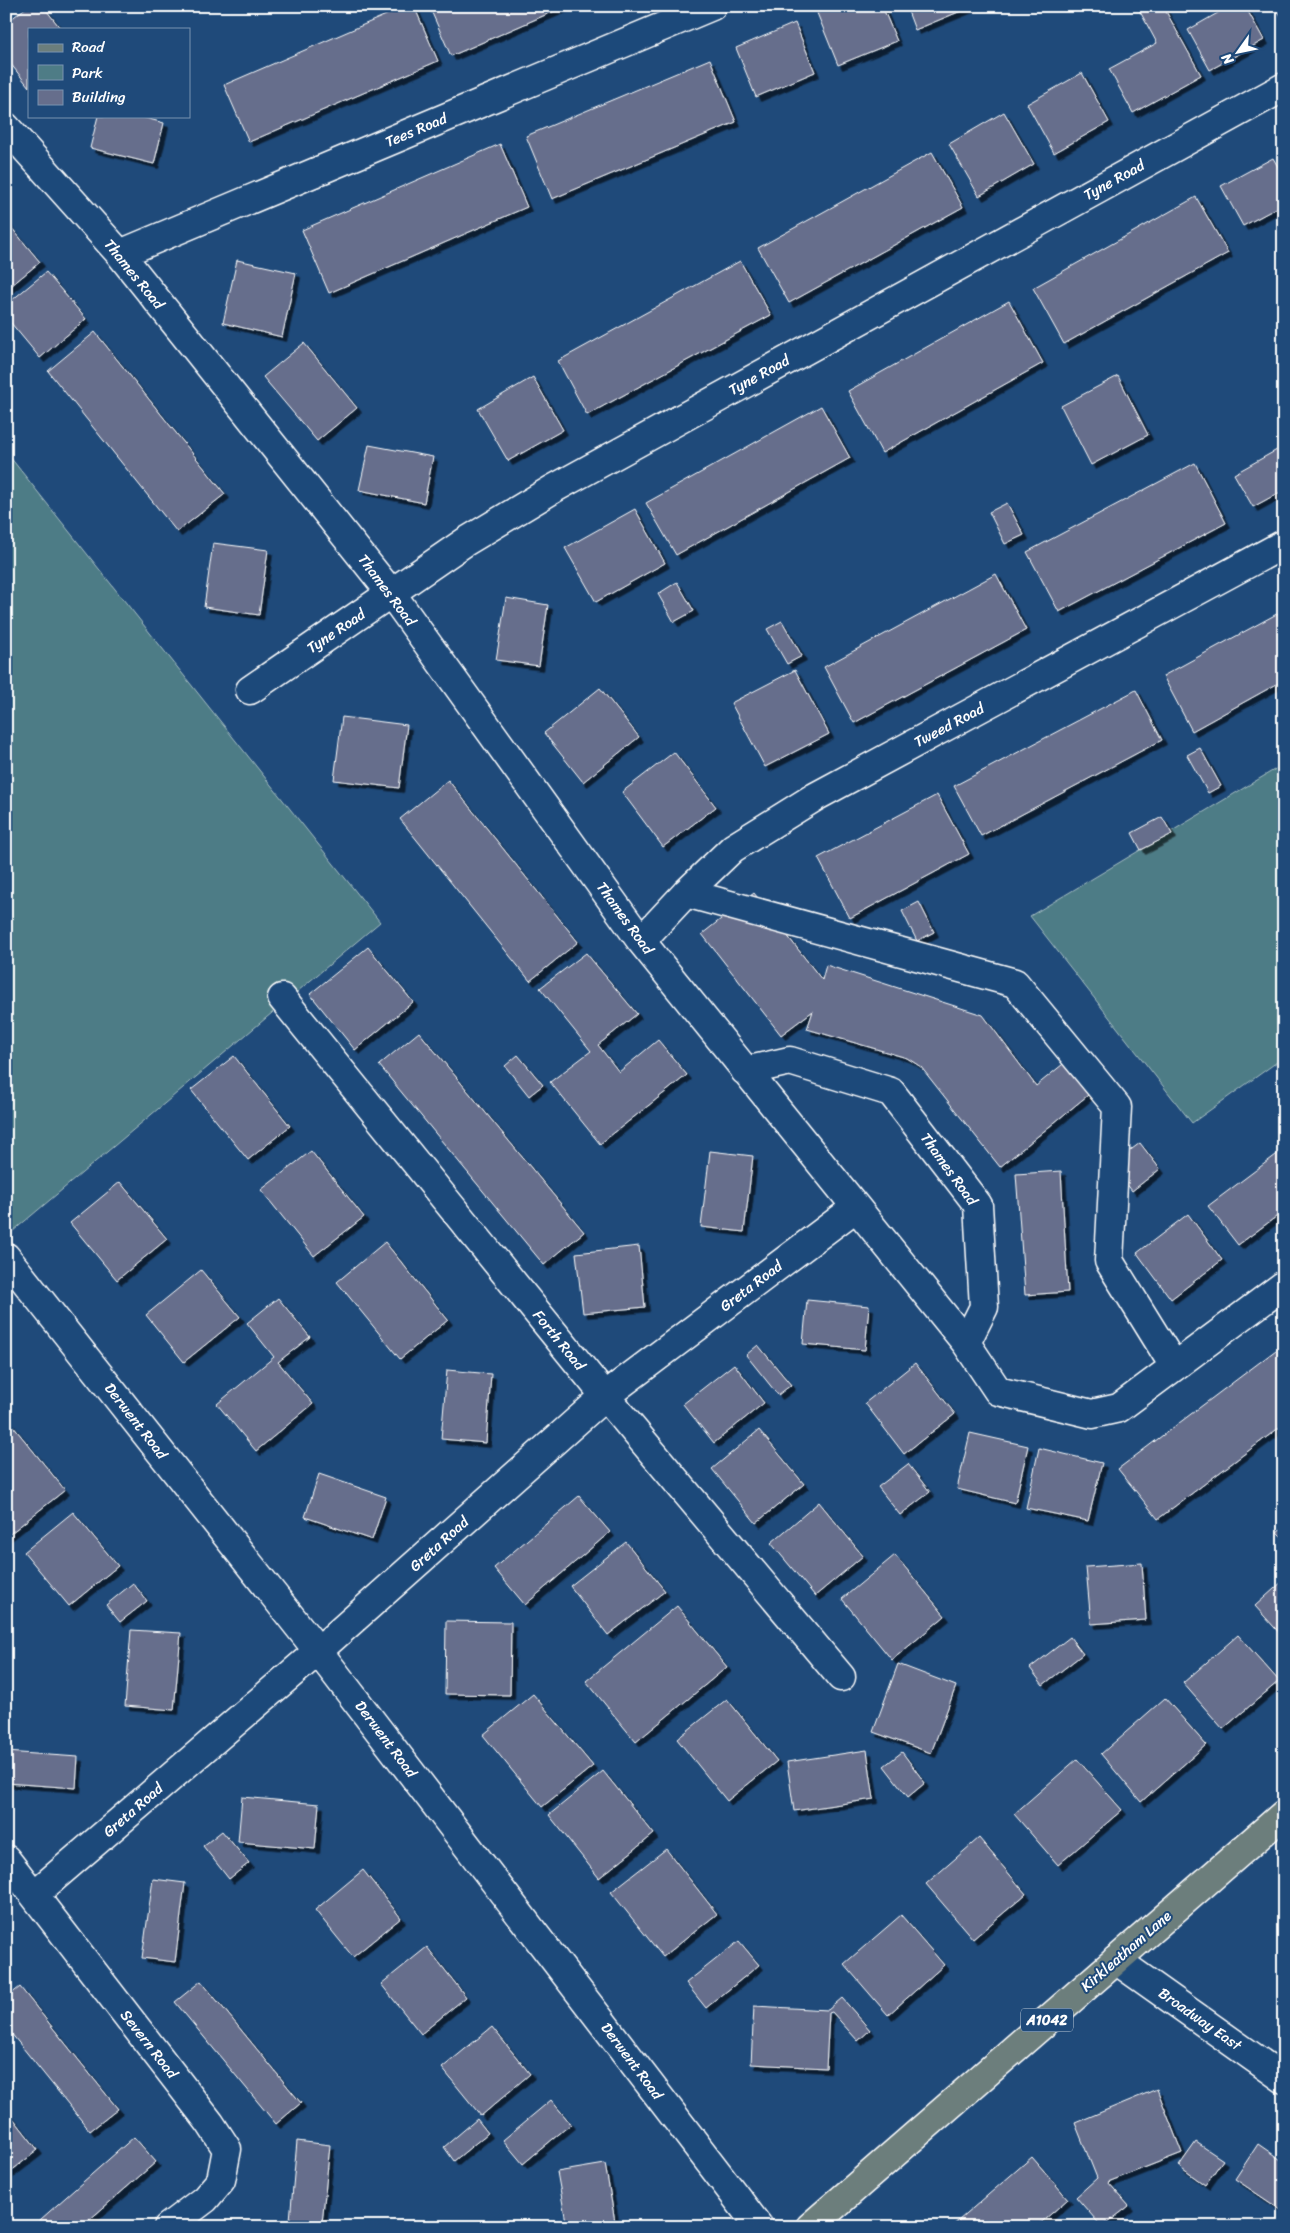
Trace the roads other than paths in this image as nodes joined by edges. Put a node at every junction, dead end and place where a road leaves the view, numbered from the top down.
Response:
1 (712, 6) edge
2 (1284, 87) edge
3 (6, 127) edge
4 (120, 254) junction
5 (1284, 544) edge
6 (391, 594) junction
7 (250, 690) dead end
8 (686, 893) junction
9 (641, 941) junction
10 (282, 998) dead end
11 (745, 1071) junction
12 (855, 1208) junction
13 (6, 1257) edge
14 (1284, 1285) edge
15 (966, 1343) junction
16 (1174, 1366) junction
17 (605, 1396) junction
18 (318, 1650) junction
19 (841, 1677) dead end
20 (1284, 1814) edge
21 (6, 1859) edge
22 (35, 1894) junction
23 (1116, 1960) junction
24 (1284, 2079) edge
25 (168, 2227) edge
26 (759, 2227) edge
27 (810, 2227) edge

1 - 4 street, Tees Road
2 - 6 street, Tyne Road
3 - 4 street, Thames Road
4 - 6 street, Thames Road
5 - 8 street, Tweed Road
6 - 7 street, Tyne Road
6 - 9 street, Thames Road
8 - 9 street, Tweed Road
8 - 16 street
9 - 11 street, Thames Road
10 - 17 street, Forth Road
11 - 12 street, Thames Road
11 - 15 street, Thames Road
12 - 15 street, Thames Road
12 - 17 street, Greta Road
13 - 18 street, Derwent Road
14 - 16 street, Thames Road
15 - 16 street, Thames Road
17 - 18 street, Greta Road
17 - 19 street, Forth Road
18 - 22 street, Greta Road
18 - 26 street, Derwent Road
20 - 23 main road, Kirkleatham Lane / A1042
21 - 22 street, Severn Road
22 - 25 street, Severn Road
23 - 24 street, Broadway East
23 - 27 main road, Kirkleatham Lane / A1042

